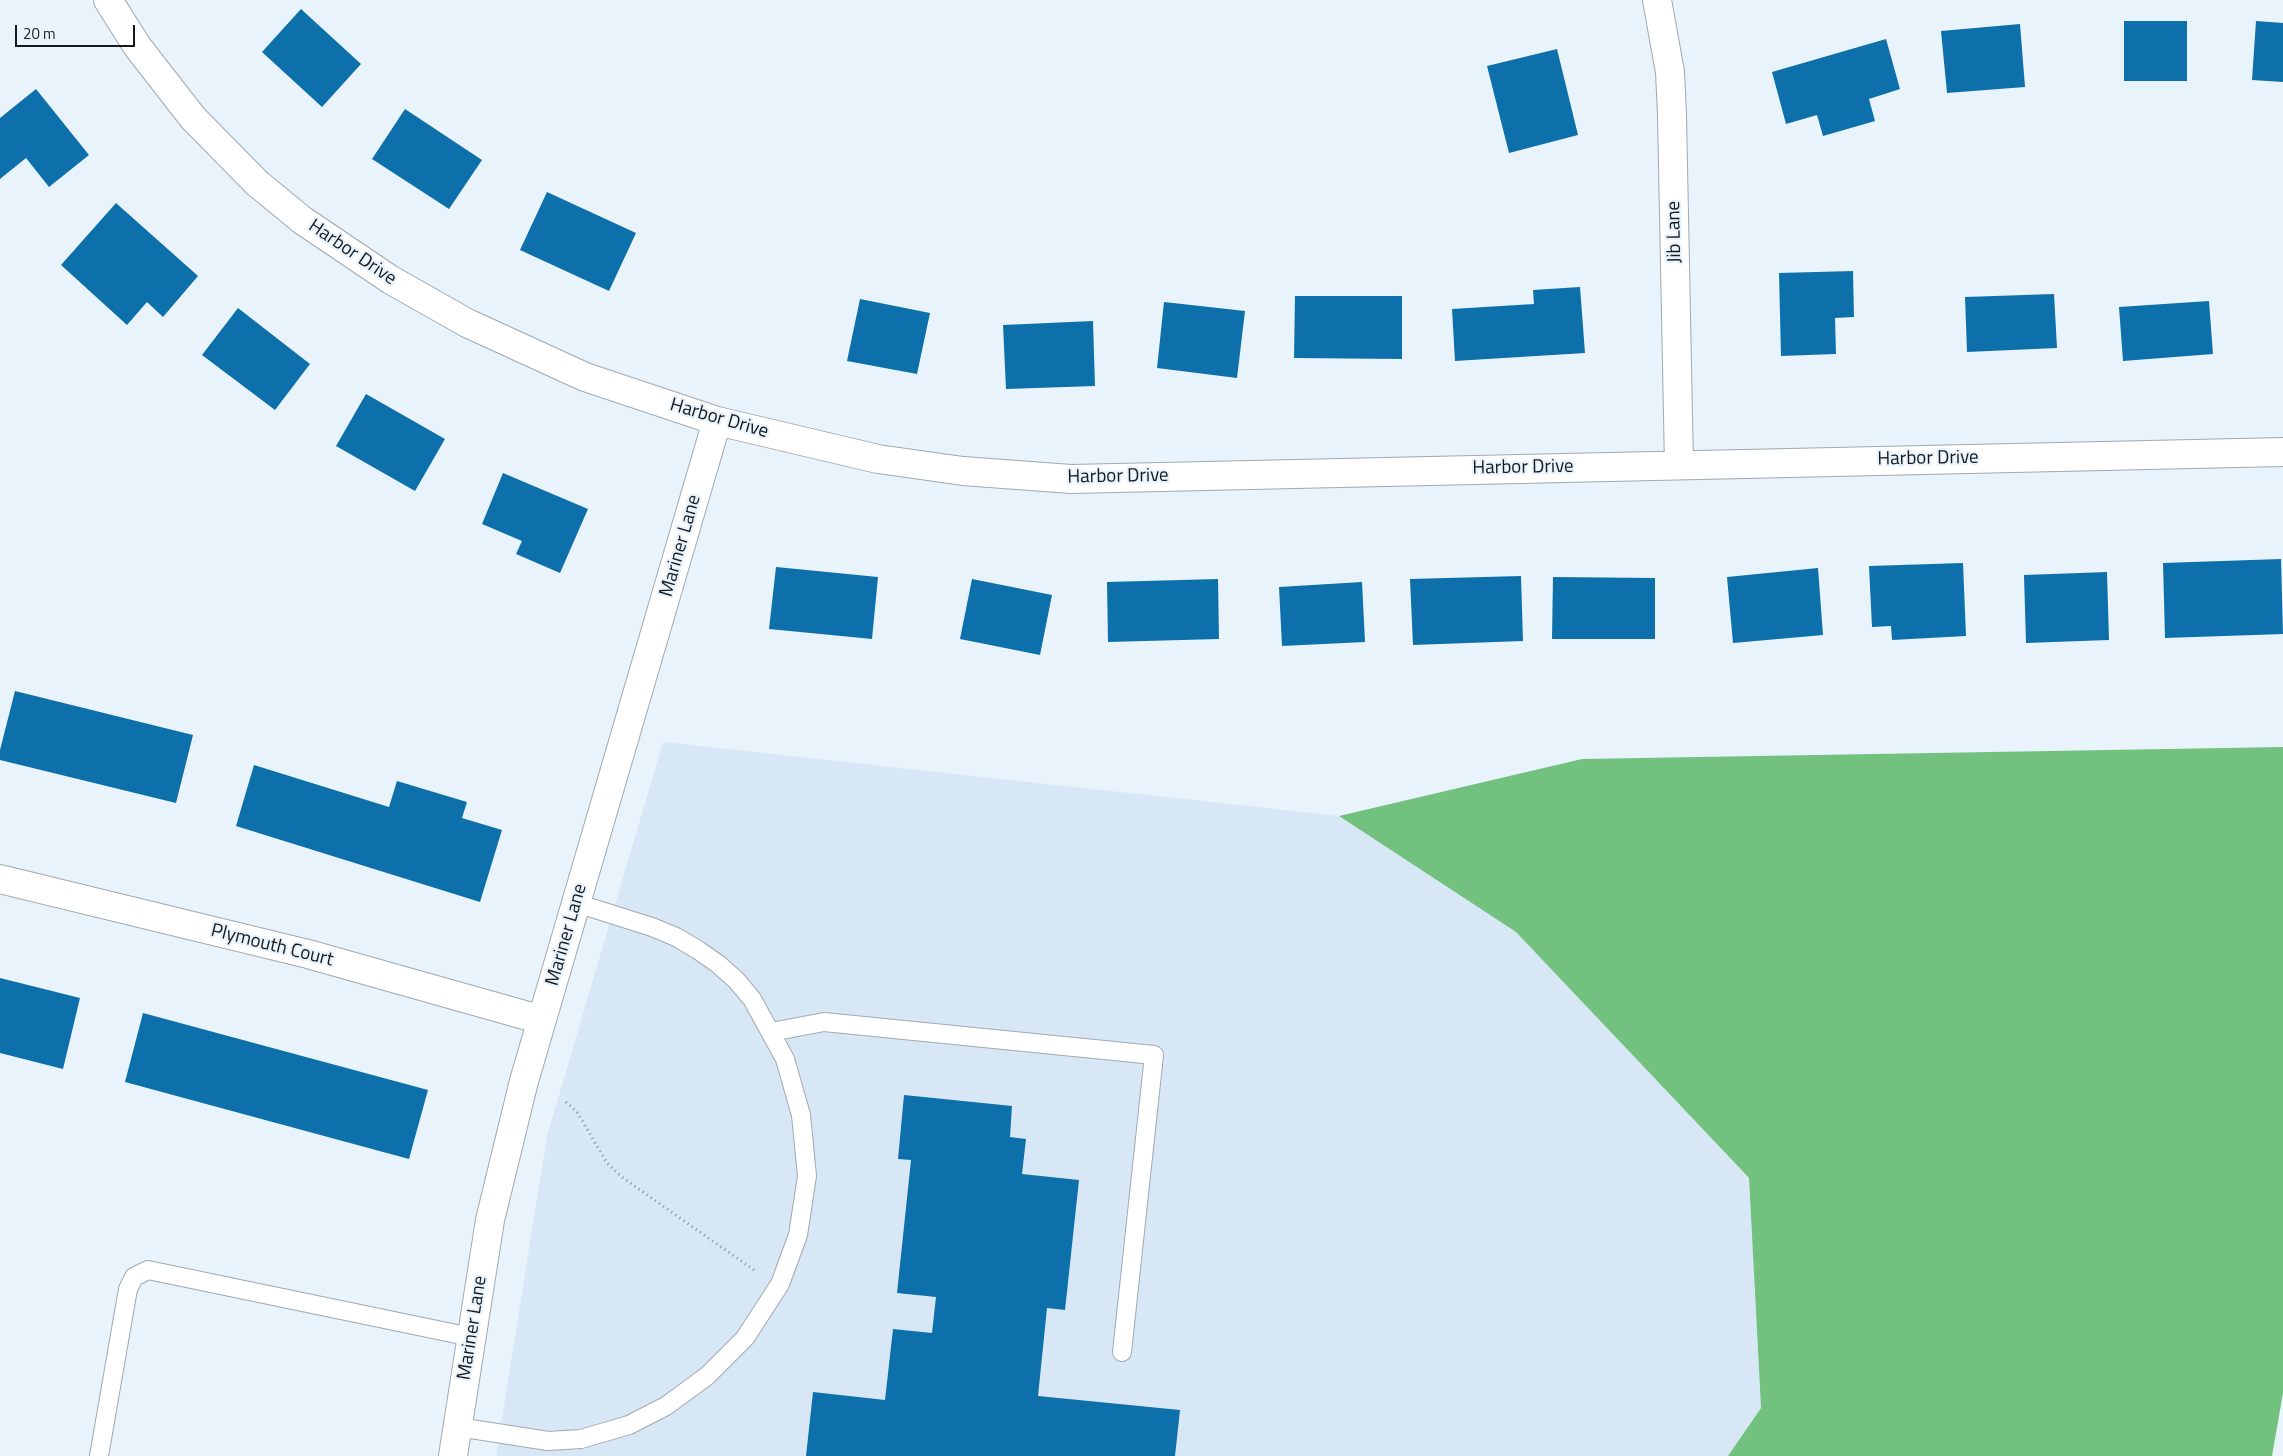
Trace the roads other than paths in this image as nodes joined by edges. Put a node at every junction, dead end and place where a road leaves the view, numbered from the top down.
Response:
1 (108, 0) edge
2 (1661, 1) edge
3 (717, 422) junction
4 (2283, 452) edge
5 (1680, 465) junction
6 (0, 878) edge
7 (576, 903) junction
8 (542, 1020) junction
9 (771, 1032) junction
10 (471, 1337) junction
11 (1122, 1352) dead end
12 (458, 1427) junction
13 (100, 1456) edge
14 (453, 1456) edge

1 - 3 street, Harbor Drive
2 - 5 street, Jib Lane
3 - 5 street, Harbor Drive
3 - 7 street, Mariner Lane
4 - 5 street, Harbor Drive
6 - 8 street, Plymouth Court
7 - 8 street, Mariner Lane
7 - 9 lane
8 - 10 street, Mariner Lane
9 - 11 lane
9 - 12 lane
10 - 12 street, Mariner Lane
10 - 13 lane
12 - 14 street, Mariner Lane

